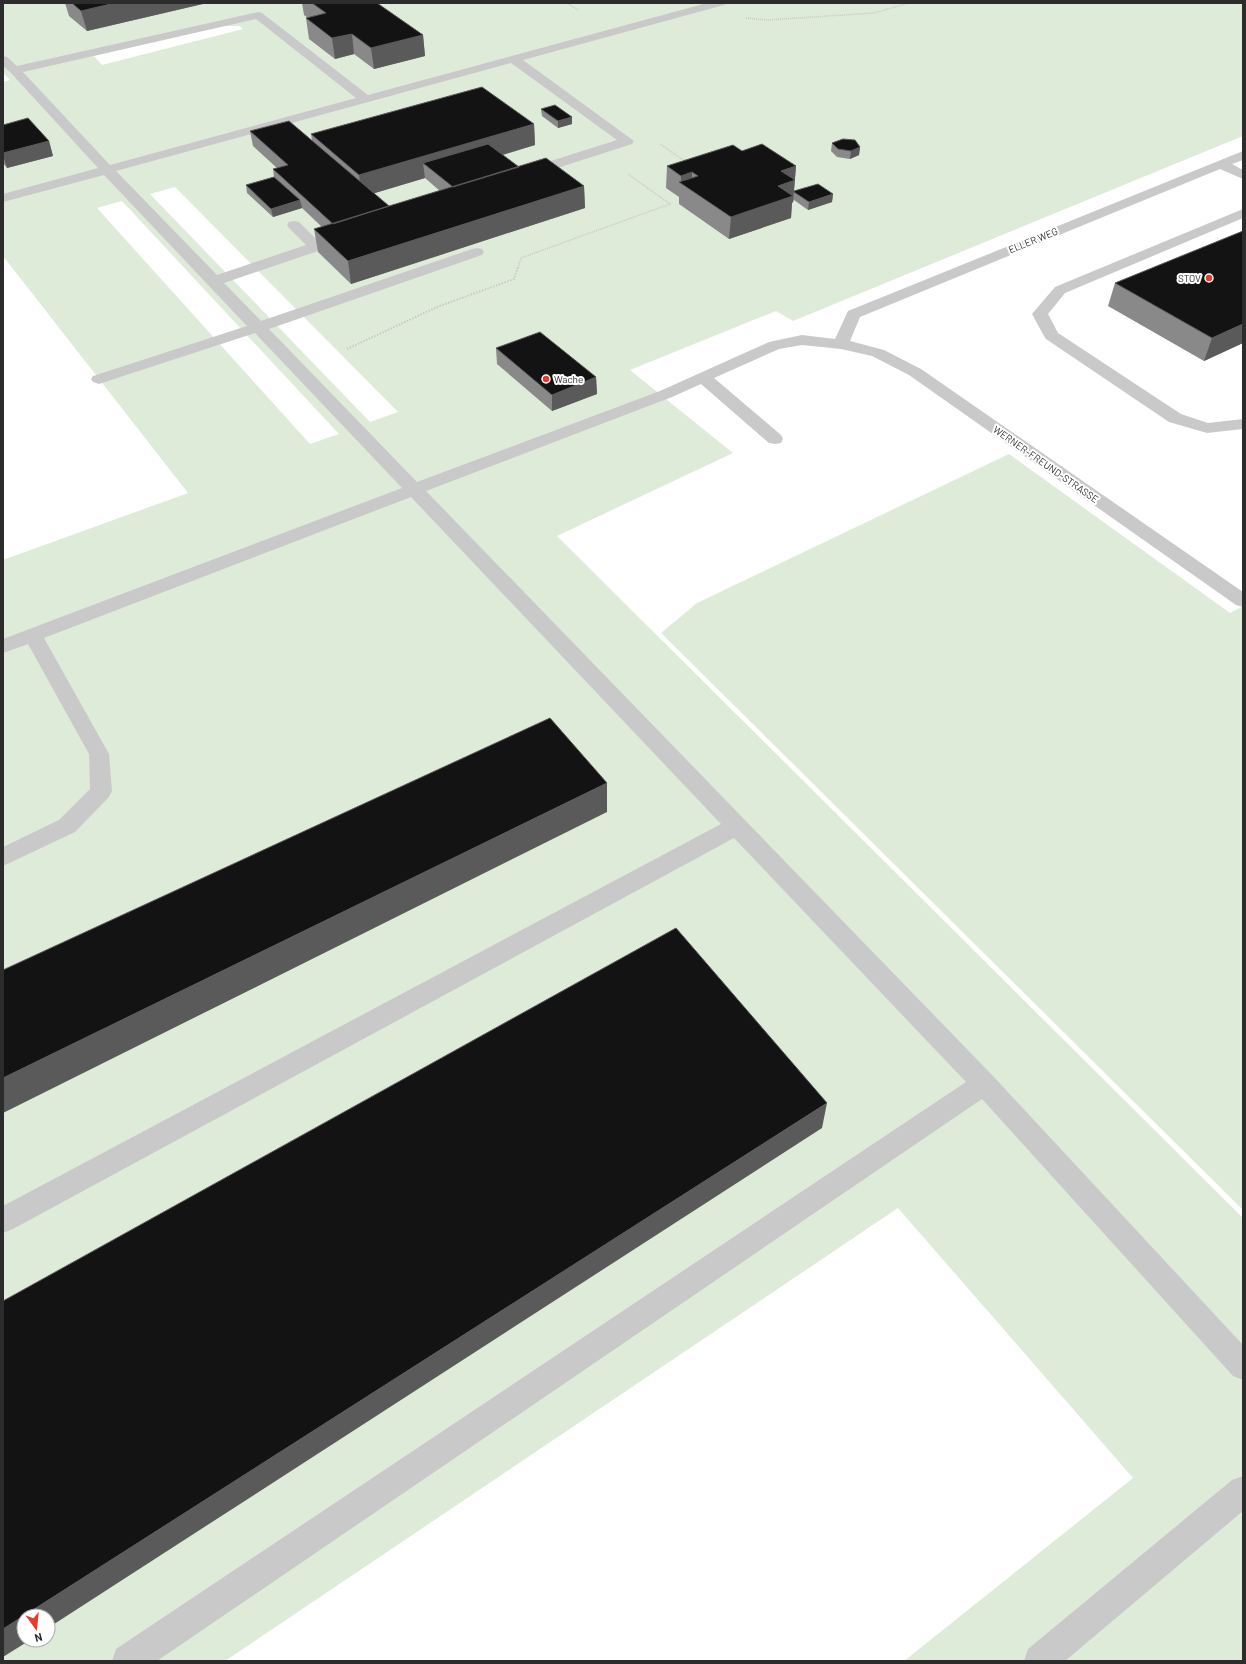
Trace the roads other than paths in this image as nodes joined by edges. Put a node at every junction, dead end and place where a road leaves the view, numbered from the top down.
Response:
1 (720, 3) edge
2 (513, 59) junction
3 (3, 60) edge
4 (15, 70) junction
5 (365, 99) junction
6 (1243, 155) edge
7 (1220, 164) junction
8 (540, 169) edge
9 (107, 170) junction
10 (1243, 175) edge
11 (3, 198) edge
12 (1243, 213) edge
13 (294, 225) dead end
14 (477, 252) edge
15 (214, 281) junction
16 (259, 327) junction
17 (841, 344) junction
18 (703, 378) junction
19 (99, 379) dead end
20 (1243, 424) edge
21 (775, 439) dead end
22 (414, 489) junction
23 (1243, 601) edge
24 (32, 634) junction
25 (3, 646) edge
26 (737, 826) junction
27 (3, 857) edge
28 (984, 1084) junction
29 (3, 1220) edge
30 (1243, 1366) edge
31 (1243, 1491) edge
32 (128, 1661) edge
33 (1040, 1661) edge

1 - 2 street
2 - 5 street
2 - 8 street
3 - 4 street
4 - 5 street
4 - 9 street
5 - 9 street
6 - 7 street, ELLER WEG
7 - 10 street
7 - 17 street, ELLER WEG
9 - 11 street
9 - 15 street
12 - 20 street
13 - 15 street
14 - 16 street
15 - 16 street
16 - 19 street
16 - 22 street
17 - 18 street, WERNER-FREUND-STRASSE
17 - 23 street, WERNER-FREUND-STRASSE
18 - 21 street
18 - 22 street, WERNER-FREUND-STRASSE
22 - 24 street, WERNER-FREUND-STRASSE
22 - 26 street
24 - 25 street, WERNER-FREUND-STRASSE
24 - 27 street
26 - 28 street
26 - 29 street
28 - 30 street
28 - 32 street
31 - 33 street

